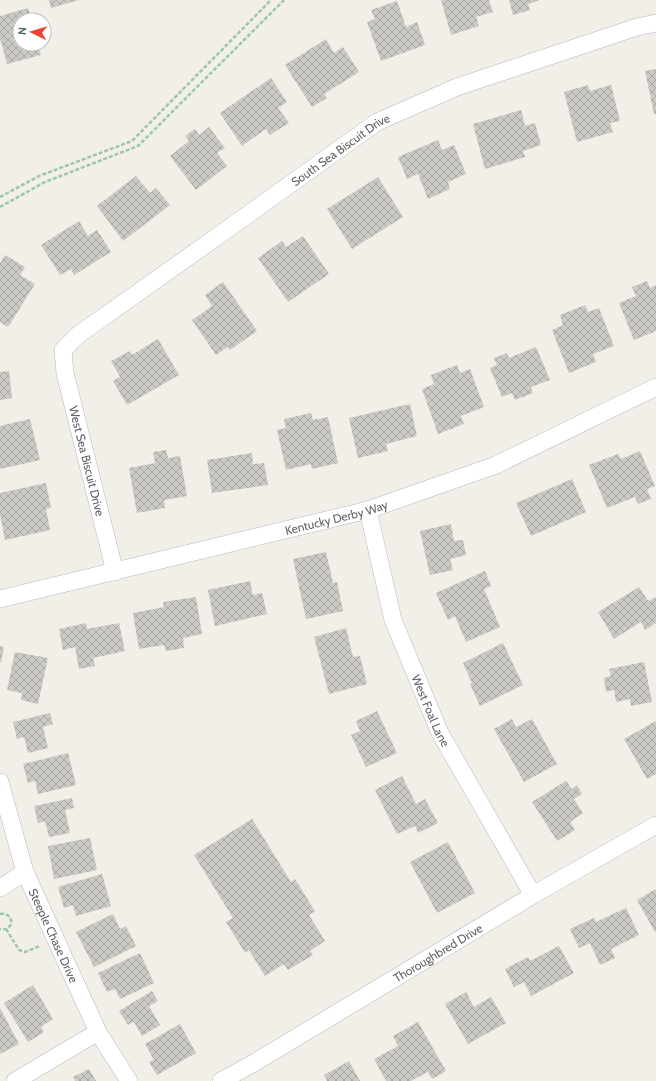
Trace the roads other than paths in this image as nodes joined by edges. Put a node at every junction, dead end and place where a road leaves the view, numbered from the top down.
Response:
1 (656, 23) edge
2 (63, 350) joint
3 (656, 387) edge
4 (368, 510) junction
5 (115, 572) junction
6 (0, 599) edge
7 (0, 782) edge
8 (656, 825) edge
9 (25, 872) junction
10 (0, 888) edge
11 (533, 895) junction
12 (98, 1032) junction
13 (15, 1081) edge
14 (129, 1081) edge
15 (221, 1081) edge

1 - 2 street, South Sea Biscuit Drive
2 - 5 street, West Sea Biscuit Drive
3 - 4 street, Kentucky Derby Way
4 - 5 street, Kentucky Derby Way
4 - 11 street, West Foal Lane
5 - 6 street, Kentucky Derby Way
7 - 9 street, Steeple Chase Drive
8 - 11 street, Thoroughbred Drive
9 - 10 street
9 - 12 street, Steeple Chase Drive
11 - 15 street, Thoroughbred Drive
12 - 13 street
12 - 14 street, Steeple Chase Drive

